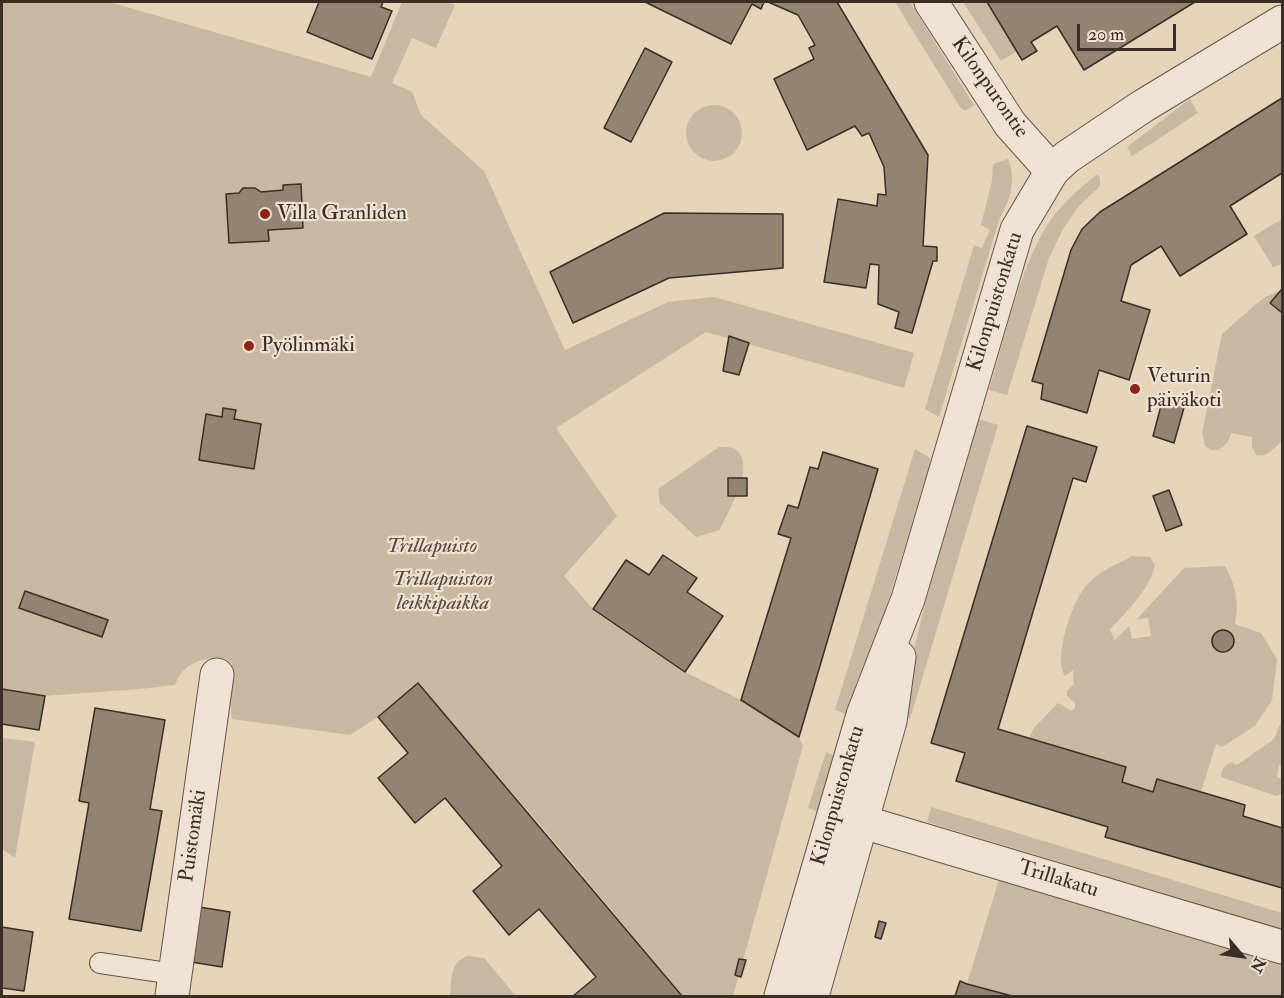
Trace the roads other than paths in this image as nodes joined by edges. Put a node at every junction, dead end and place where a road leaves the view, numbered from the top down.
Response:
1 (931, 2) edge
2 (1282, 22) edge
3 (1052, 171) junction
4 (217, 675) dead end
5 (848, 817) junction
6 (1282, 947) edge
7 (100, 963) dead end
8 (175, 990) edge
9 (781, 996) edge
10 (812, 996) edge

1 - 3 street, Kilonpurontie
2 - 3 street, Kilonpuistonkatu
3 - 5 street, Kilonpuistonkatu
4 - 8 street, Puistomäki
5 - 6 street, Trillakatu
5 - 9 street, Kilonpuistonkatu
5 - 10 street, Kilonpuistonkatu
7 - 8 lane

